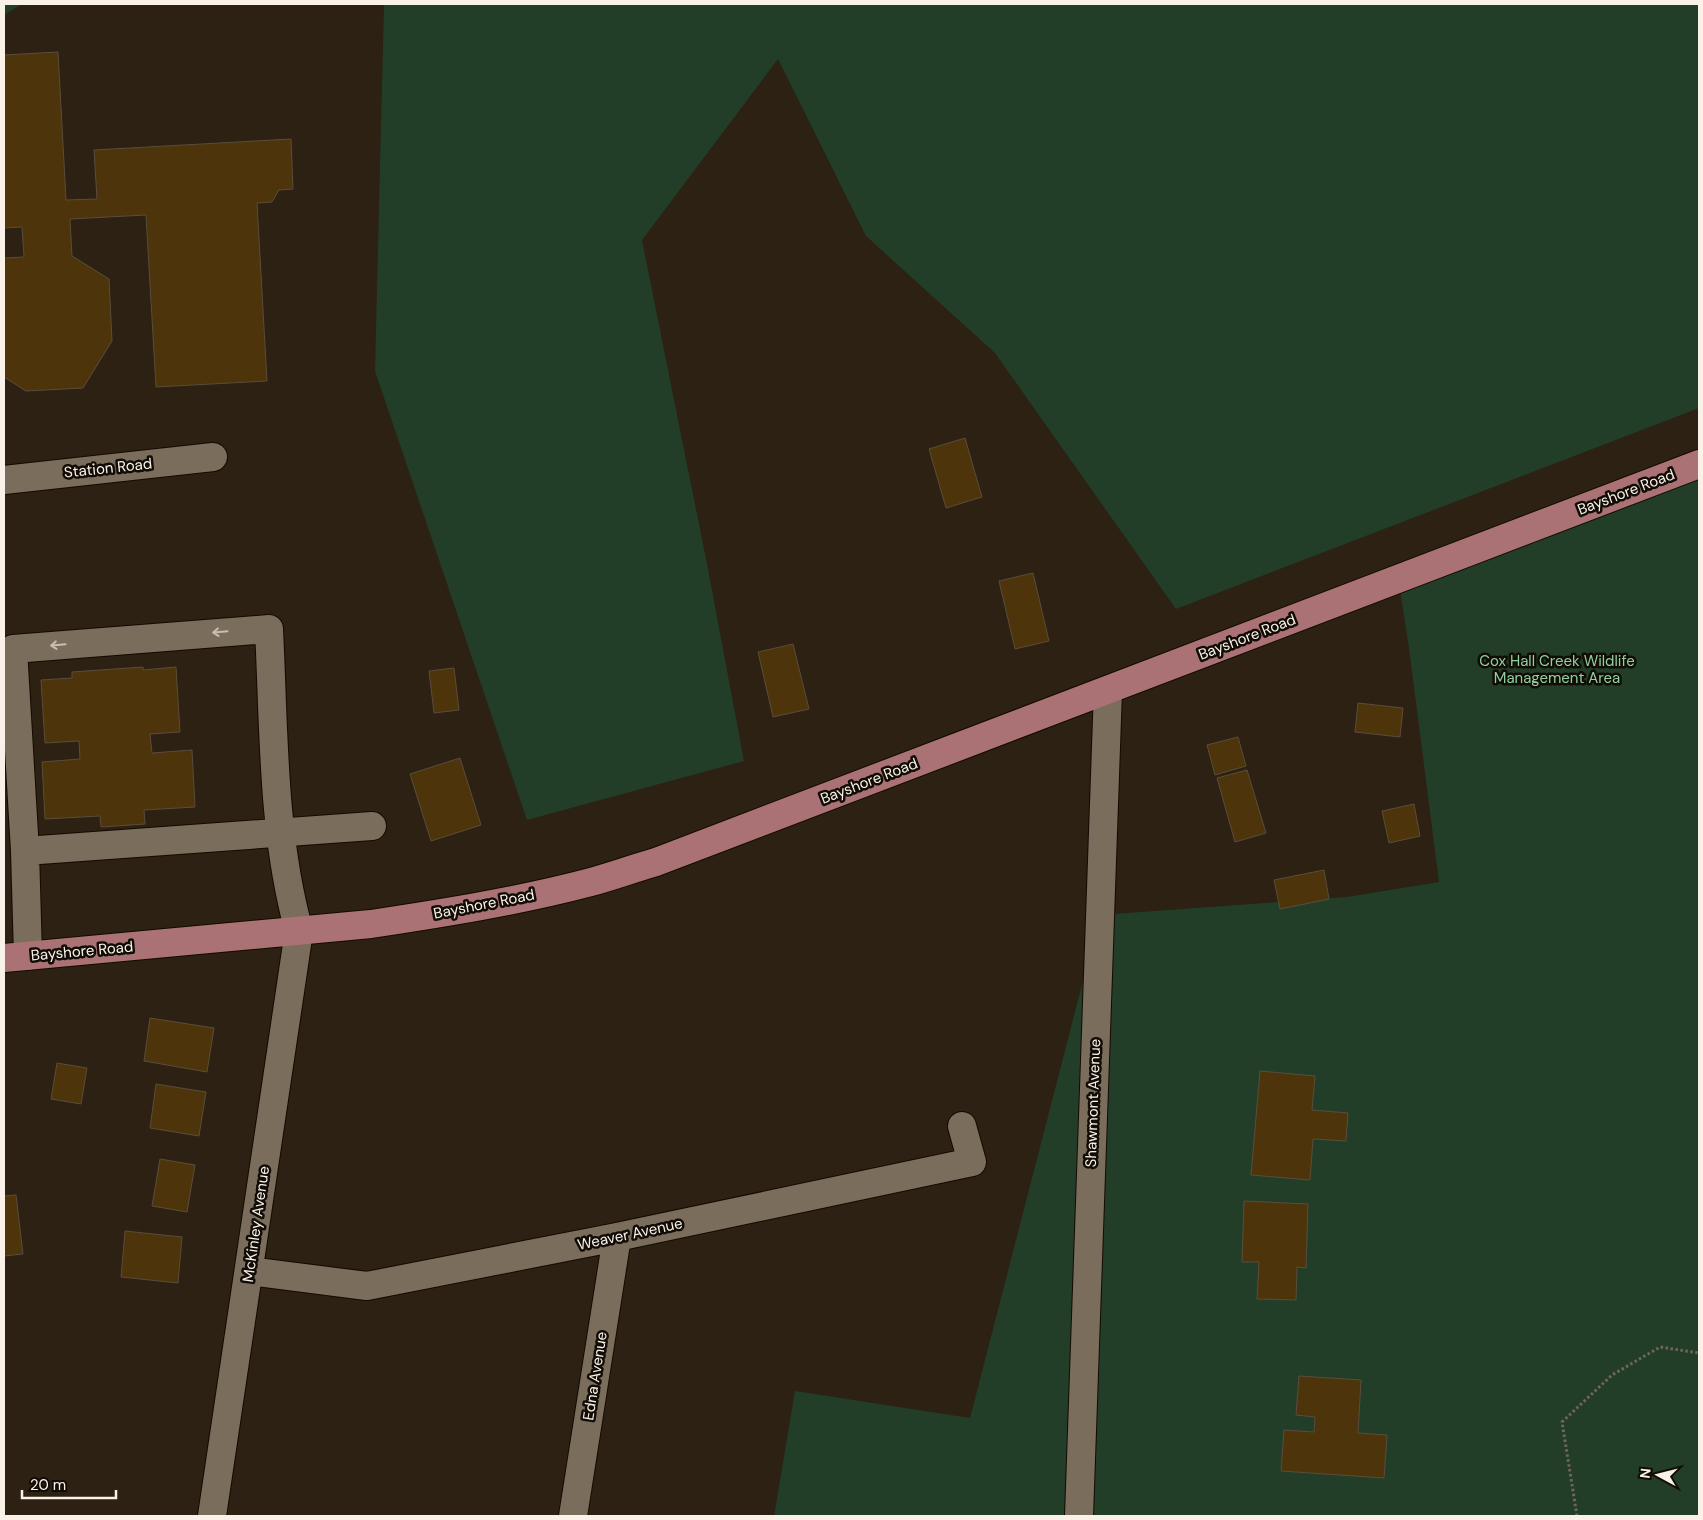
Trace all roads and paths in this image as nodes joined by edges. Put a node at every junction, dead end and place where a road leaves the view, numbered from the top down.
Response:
1 (213, 457) dead end
2 (1699, 464) edge
3 (4, 480) edge
4 (1108, 690) junction
5 (372, 826) dead end
6 (279, 831) junction
7 (25, 851) junction
8 (299, 931) junction
9 (16, 957) edge
10 (962, 1126) dead end
11 (617, 1237) junction
12 (249, 1271) junction
13 (1699, 1353) edge
14 (212, 1516) edge
15 (573, 1516) edge
16 (1079, 1516) edge
17 (1577, 1516) edge

1 - 3 street, Station Road
2 - 4 main road, Bayshore Road
4 - 8 main road, Bayshore Road
4 - 16 street, Shawmont Avenue
5 - 6 street
6 - 7 street
6 -> 7 street
6 - 8 street
7 - 9 street
8 - 9 main road, Bayshore Road
8 - 12 street, McKinley Avenue
10 - 11 street, Weaver Avenue
11 - 12 street, Weaver Avenue
11 - 15 street, Edna Avenue
12 - 14 street, McKinley Avenue
13 - 17 path

